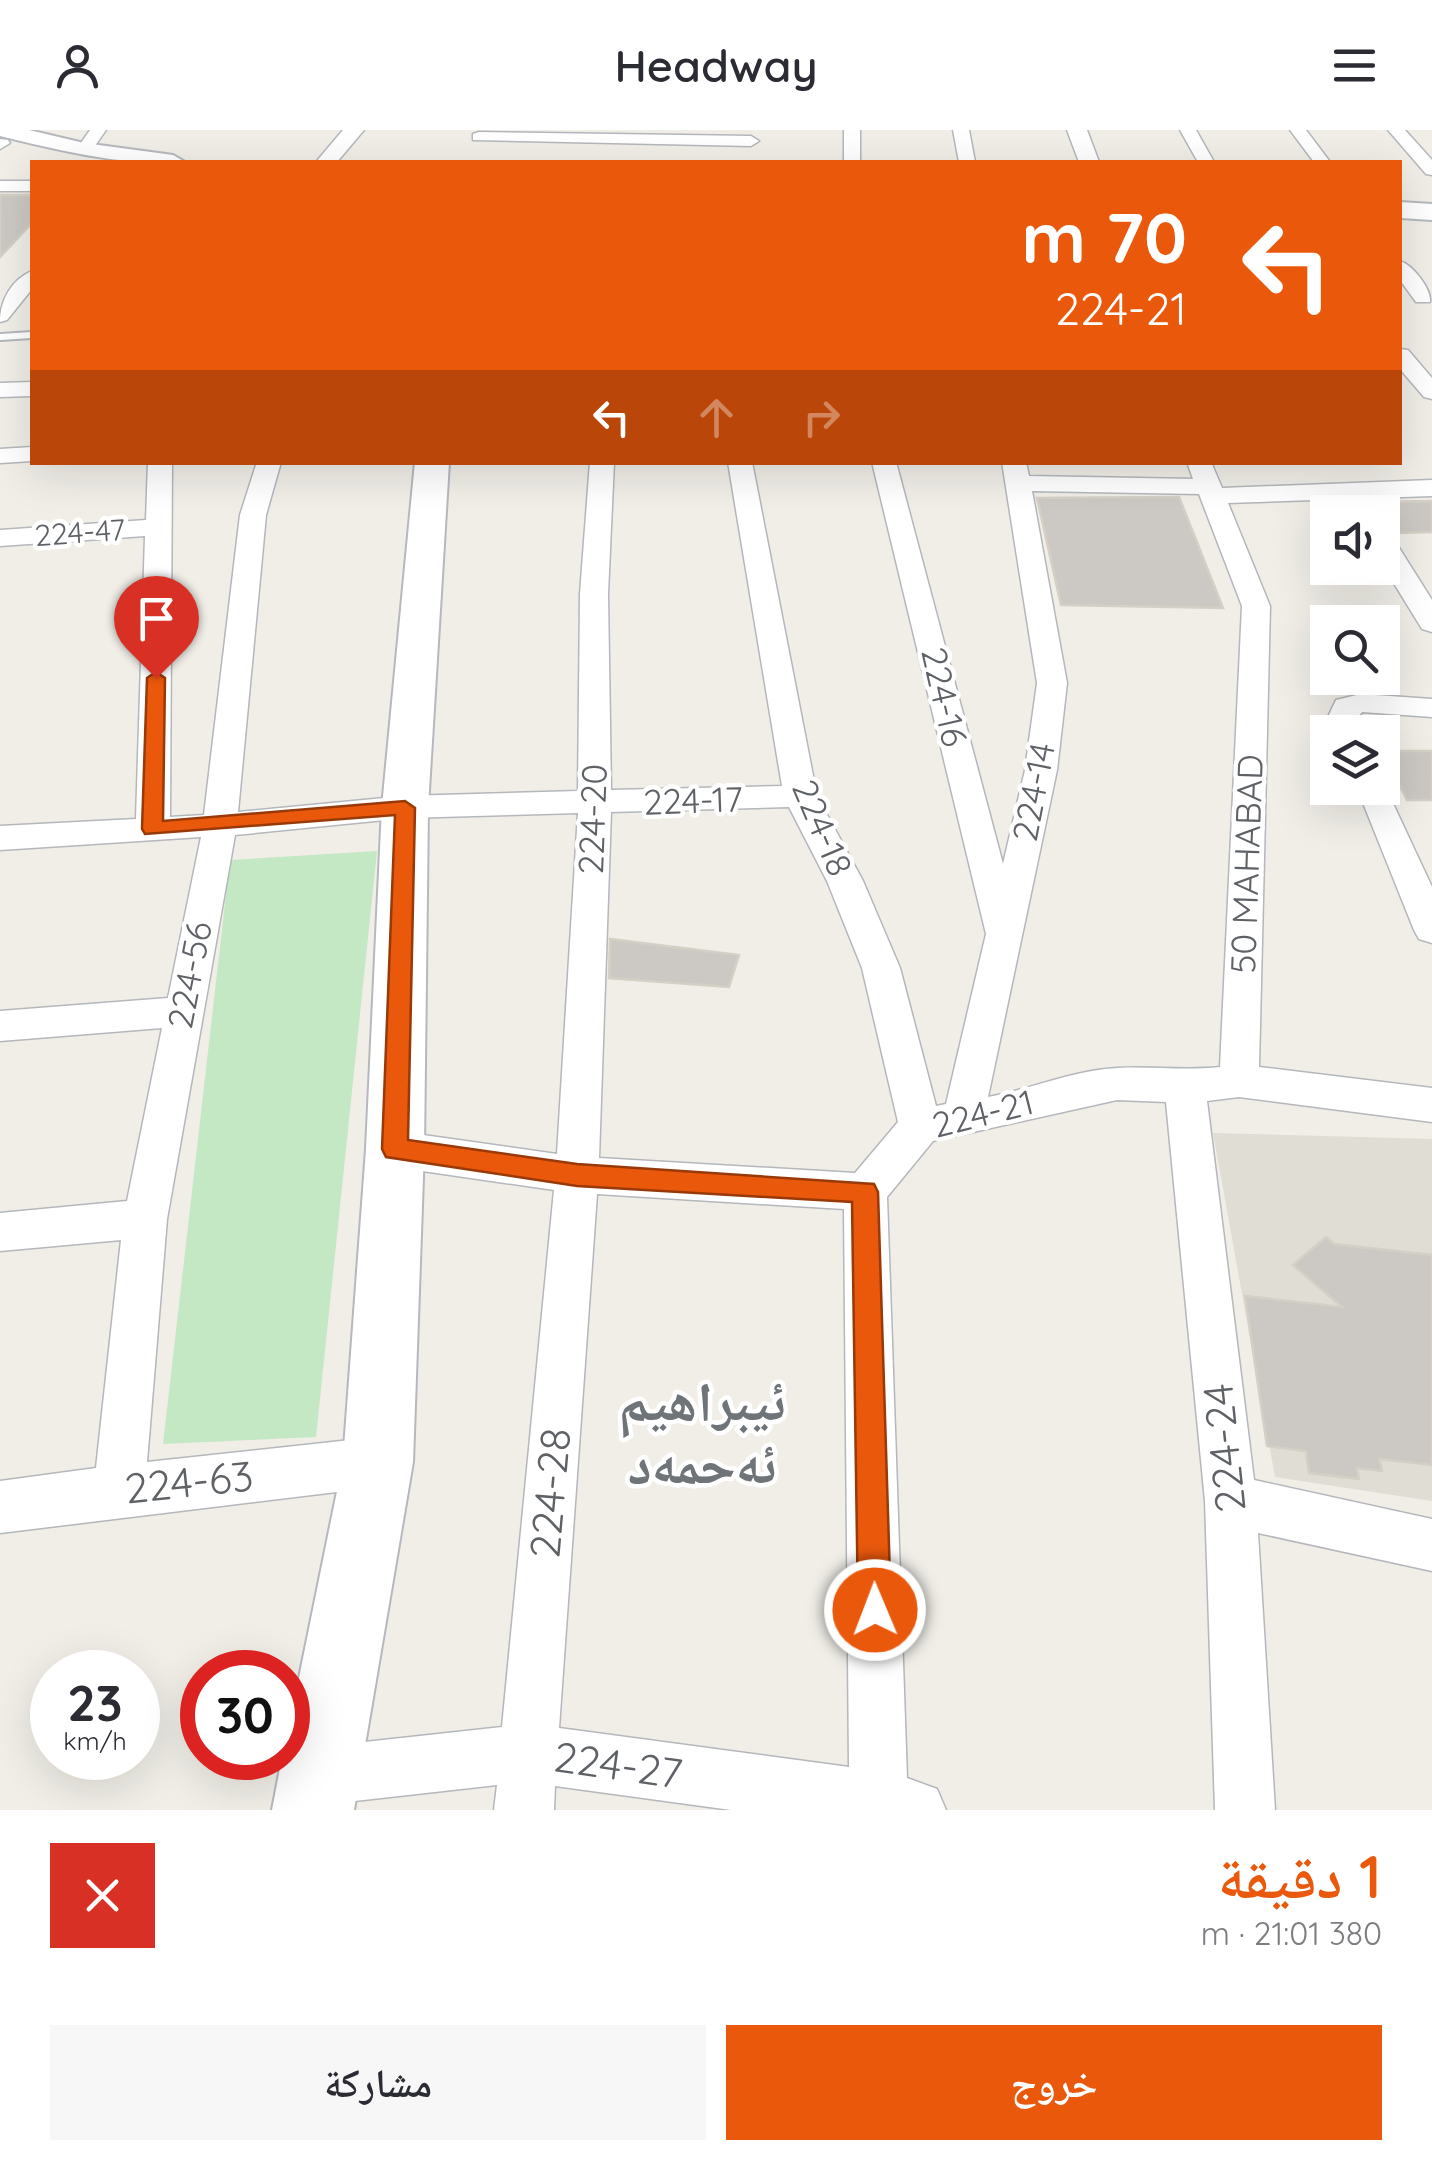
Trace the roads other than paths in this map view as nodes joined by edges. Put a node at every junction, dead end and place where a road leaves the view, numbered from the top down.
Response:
1 (852, 130) edge
2 (962, 130) edge
3 (1077, 130) edge
4 (1188, 130) edge
5 (1298, 130) edge
6 (1396, 130) edge
7 (351, 134) edge
8 (641, 134) edge
9 (752, 136) edge
10 (479, 139) edge
11 (1, 140) edge
12 (87, 148) edge
13 (161, 160) edge
14 (328, 160) edge
15 (352, 160) edge
16 (852, 160) edge
17 (967, 160) edge
18 (1088, 160) edge
19 (1205, 160) edge
20 (1320, 160) edge
21 (1432, 170) edge
22 (0, 186) edge
23 (30, 186) edge
24 (1402, 202) edge
25 (1432, 204) edge
26 (1402, 210) edge
27 (1432, 212) edge
28 (1402, 269) edge
29 (30, 279) edge
30 (1427, 297) edge
31 (1402, 305) edge
32 (2, 312) edge
33 (30, 336) edge
34 (0, 337) edge
35 (1402, 357) edge
36 (30, 389) edge
37 (0, 390) edge
38 (1432, 392) edge
39 (30, 454) edge
40 (0, 456) edge
41 (160, 465) edge
42 (268, 465) edge
43 (432, 465) edge
44 (602, 465) edge
45 (741, 465) edge
46 (885, 465) edge
47 (1335, 465) edge
48 (1017, 472) edge
49 (1207, 482) edge
50 (1432, 488) edge
51 (1351, 490) junction
52 (1354, 495) edge
53 (159, 527) junction
54 (3, 543) edge
55 (1400, 570) edge
56 (1432, 622) edge
57 (1432, 708) edge
58 (1345, 715) edge
59 (800, 796) junction
60 (595, 804) junction
61 (1380, 805) edge
62 (405, 808) junction
63 (220, 824) junction
64 (153, 829) junction
65 (0, 838) edge
66 (1432, 930) edge
67 (1002, 932) junction
68 (182, 1012) junction
69 (0, 1026) edge
70 (1239, 1081) junction
71 (1185, 1087) junction
72 (1432, 1105) edge
73 (963, 1118) junction
74 (920, 1126) junction
75 (395, 1149) junction
76 (577, 1175) junction
77 (864, 1192) junction
78 (145, 1219) junction
79 (0, 1232) edge
80 (378, 1462) junction
81 (119, 1490) junction
82 (1230, 1501) junction
83 (0, 1507) edge
84 (1432, 1546) edge
85 (528, 1753) junction
86 (316, 1793) edge
87 (891, 1807) edge
88 (524, 1810) edge
89 (1245, 1810) edge

1 - 16 street
2 - 17 street
3 - 18 street
4 - 19 street
5 - 20 street
6 - 21 street
7 - 14 street
7 - 15 street
8 - 9 street
8 - 10 street
11 - 12 main road
12 - 13 main road
22 - 23 street
24 - 25 main road
26 - 27 main road
28 - 30 street
29 - 32 street
30 - 31 street
33 - 34 lane
35 - 38 street
36 - 37 street
39 - 40 street
41 - 53 street
42 - 63 street, 224-56
43 - 62 main road
44 - 60 street, 224-20
45 - 59 street, 224-18
46 - 67 street, 224-16
47 - 51 street
48 - 49 street
48 - 67 street, 224-14
49 - 51 street
49 - 70 street, 50 MAHABAD
50 - 51 street
51 - 52 street
53 - 54 street, 224-47
53 - 64 street
55 - 56 street
57 - 58 street
59 - 60 street, 224-17
59 - 74 street, 224-18
60 - 62 street, 224-17
60 - 76 street, 224-20
61 - 66 street
62 - 63 street, 224-17
62 - 75 main road
63 - 64 street, 224-17
63 - 68 street, 224-56
64 - 65 street, 224-17
67 - 73 street, 224-14
68 - 69 street
68 - 78 street, 224-56
70 - 71 street, 224-21
70 - 72 street
71 - 73 street, 224-21
71 - 82 street, 224-24
73 - 74 street, 224-21
74 - 77 street, 224-21
75 - 76 street
75 - 80 main road
76 - 77 street
76 - 85 street, 224-28
77 - 87 street
78 - 79 street
78 - 81 street, 224-56
80 - 81 street, 224-63
80 - 86 main road
81 - 83 street, 224-63
82 - 84 street
82 - 89 street, 224-24
85 - 86 street, 224-27
85 - 87 street, 224-27
85 - 88 street, 224-28

